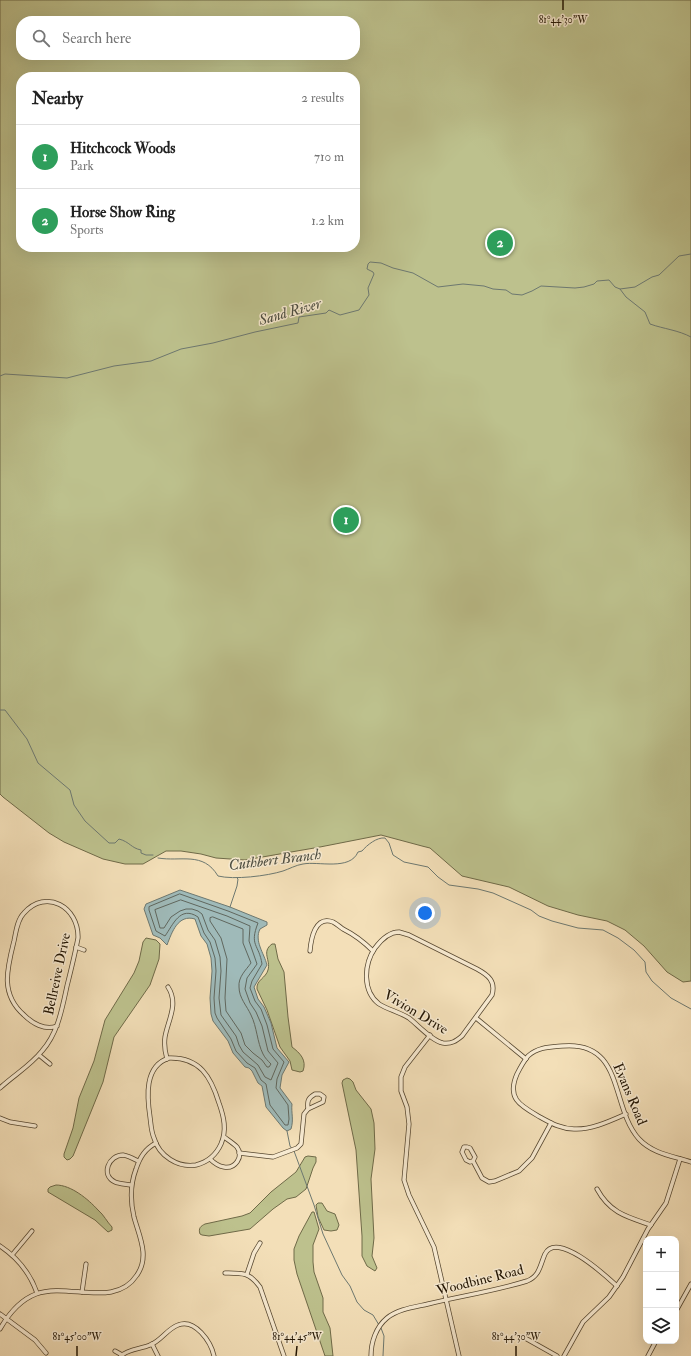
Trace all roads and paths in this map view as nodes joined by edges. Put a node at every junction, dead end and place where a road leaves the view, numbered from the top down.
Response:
1 (76, 947) junction
2 (84, 950) dead end
3 (310, 951) dead end
4 (373, 951) junction
5 (168, 987) dead end
6 (62, 1006) junction
7 (68, 1007) dead end
8 (476, 1018) junction
9 (57, 1026) junction
10 (430, 1035) junction
11 (39, 1055) junction
12 (166, 1059) junction
13 (526, 1059) junction
14 (50, 1064) dead end
15 (0, 1088) edge
16 (308, 1109) junction
17 (626, 1114) junction
18 (0, 1118) edge
19 (551, 1123) junction
20 (35, 1126) dead end
21 (224, 1137) junction
22 (156, 1143) junction
23 (239, 1152) junction
24 (680, 1158) junction
25 (210, 1159) junction
26 (138, 1161) junction
27 (472, 1161) junction
28 (691, 1162) edge
29 (131, 1185) junction
30 (597, 1189) dead end
31 (651, 1225) junction
32 (32, 1231) dead end
33 (260, 1243) dead end
34 (0, 1246) edge
35 (12, 1255) junction
36 (86, 1264) dead end
37 (225, 1273) dead end
38 (247, 1274) junction
39 (691, 1284) edge
40 (617, 1286) junction
41 (82, 1292) junction
42 (37, 1293) junction
43 (447, 1300) junction
44 (678, 1308) edge
45 (0, 1314) edge
46 (7, 1318) junction
47 (0, 1329) edge
48 (525, 1338) dead end
49 (152, 1344) junction
50 (654, 1344) edge
51 (115, 1351) dead end
52 (46, 1353) dead end
53 (121, 1356) edge
54 (158, 1356) edge
55 (214, 1356) edge
56 (284, 1356) edge
57 (371, 1356) edge
58 (459, 1356) edge
59 (557, 1356) edge
60 (564, 1356) edge
61 (648, 1356) edge

1 - 2 street
1 - 6 street, Bellreive Drive
1 - 9 street, Bellreive Drive
3 - 4 street
4 - 8 street, Vivion Drive
4 - 10 street, Vivion Drive
5 - 12 street
6 - 7 street
6 - 9 street, Bellreive Drive
8 - 10 street, Vivion Drive
8 - 13 street
9 - 11 street, Bellreive Drive
10 - 43 street
11 - 14 street
11 - 15 street, Bellreive Drive
12 - 21 street
12 - 22 street
13 - 17 street, Evans Road
13 - 19 street
16 - 16 street
16 - 23 street
17 - 19 street
17 - 24 street, Evans Road
18 - 20 street
19 - 27 street
21 - 23 street
21 - 25 street
22 - 25 street
22 - 26 street
23 - 25 street
24 - 28 street, Evans Road
24 - 31 street
26 - 29 street
26 - 29 street
27 - 27 street
29 - 41 street
30 - 31 street
31 - 40 street
32 - 35 street
33 - 38 street
34 - 35 street
35 - 42 street
36 - 41 street
37 - 38 street
38 - 56 street
39 - 44 street
40 - 43 street, Woodbine Road
40 - 60 street
41 - 42 street
42 - 46 street
43 - 57 street, Woodbine Road
43 - 58 street
45 - 46 street
46 - 47 street
46 - 52 street
48 - 59 street
49 - 53 street
49 - 54 street
49 - 55 street
50 - 61 street
51 - 53 street

